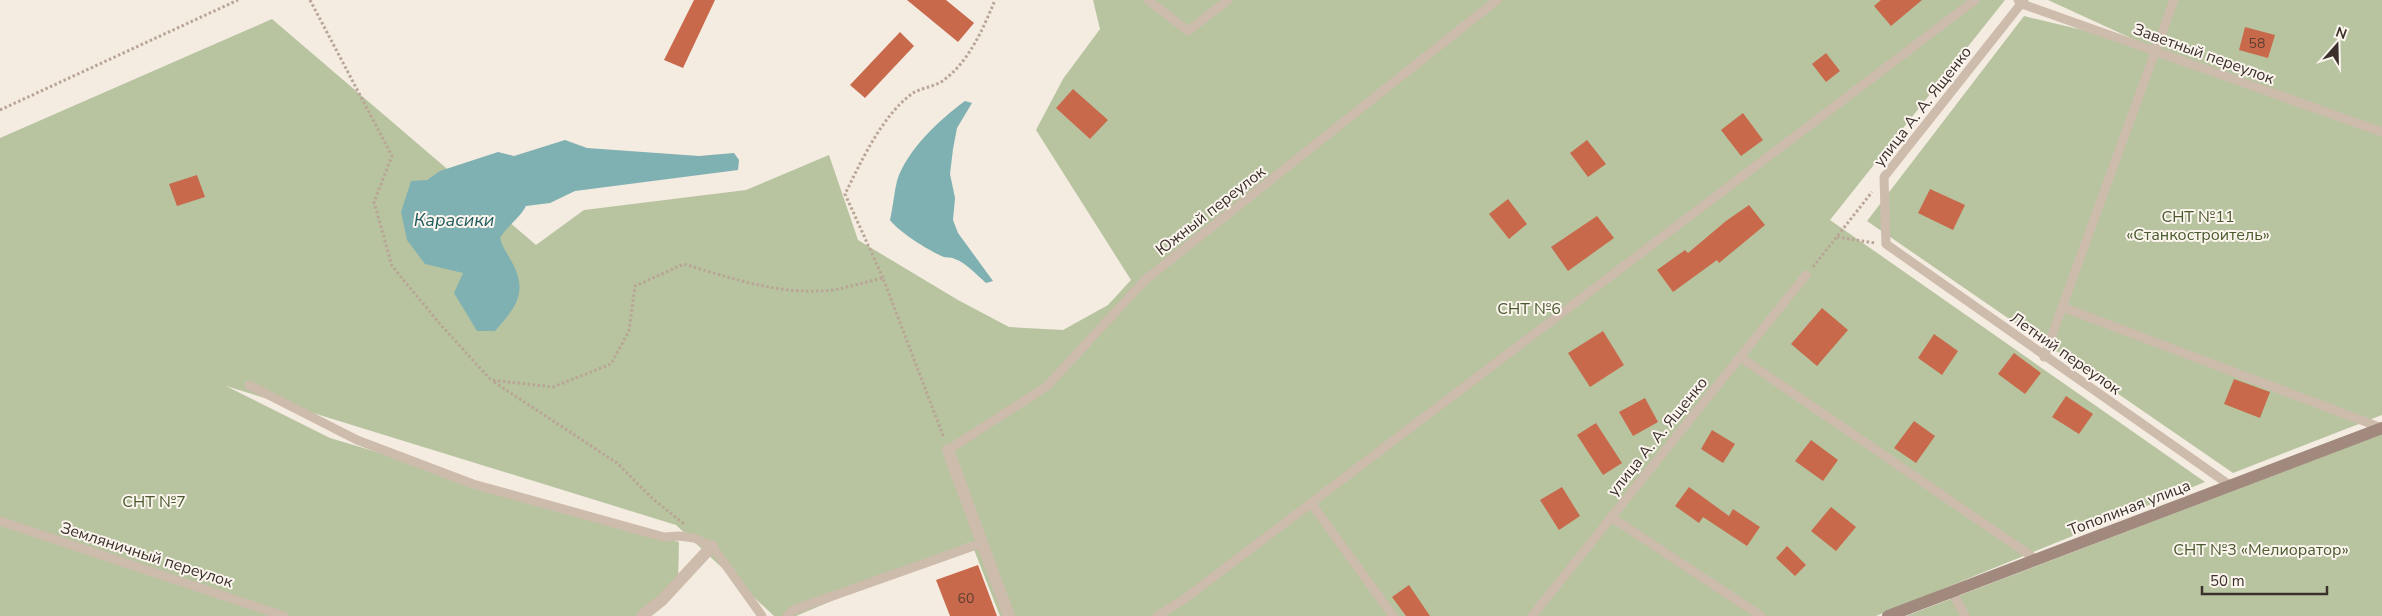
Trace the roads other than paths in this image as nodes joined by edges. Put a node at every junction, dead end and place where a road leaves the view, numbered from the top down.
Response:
1 (1148, 0) edge
2 (1228, 0) edge
3 (1498, 0) edge
4 (1974, 0) edge
5 (2174, 0) edge
6 (2021, 1) edge
7 (2155, 51) junction
8 (2382, 132) edge
9 (1886, 244) joint
10 (1806, 275) road end
11 (2062, 307) junction
12 (1740, 357) junction
13 (2044, 357) junction
14 (249, 385) dead end
15 (2382, 428) edge
16 (948, 450) joint
17 (2231, 486) junction
18 (1311, 503) junction
19 (1612, 517) junction
20 (0, 521) edge
21 (982, 543) junction
22 (712, 546) junction
23 (2037, 560) junction
24 (1952, 592) junction
25 (284, 616) edge
26 (642, 616) edge
27 (762, 616) edge
28 (787, 616) edge
29 (1009, 616) edge
30 (1157, 616) edge
31 (1393, 616) edge
32 (1532, 616) edge
33 (1761, 616) edge
34 (1888, 616) edge
35 (1965, 616) edge

1 - 2 lane
3 - 16 lane, Южный переулок
4 - 18 lane
5 - 7 lane
6 - 7 lane, Заветный переулок
6 - 9 lane, улица А. А. Ященко
7 - 8 lane, Заветный переулок
7 - 11 lane
9 - 13 lane, Летний переулок
10 - 12 lane, улица А. А. Ященко
11 - 13 lane
11 - 15 lane
12 - 19 lane, улица А. А. Ященко
12 - 23 lane
13 - 17 lane, Летний переулок
14 - 22 lane
15 - 17 street, Тополиная улица
16 - 21 street
17 - 23 street, Тополиная улица
18 - 30 lane
18 - 31 lane
19 - 32 lane, улица А. А. Ященко
19 - 33 lane
20 - 25 lane, Земляничный переулок
21 - 28 lane
21 - 29 street
22 - 26 street
22 - 27 lane
23 - 24 street, Тополиная улица
24 - 34 street, Тополиная улица
24 - 35 lane

